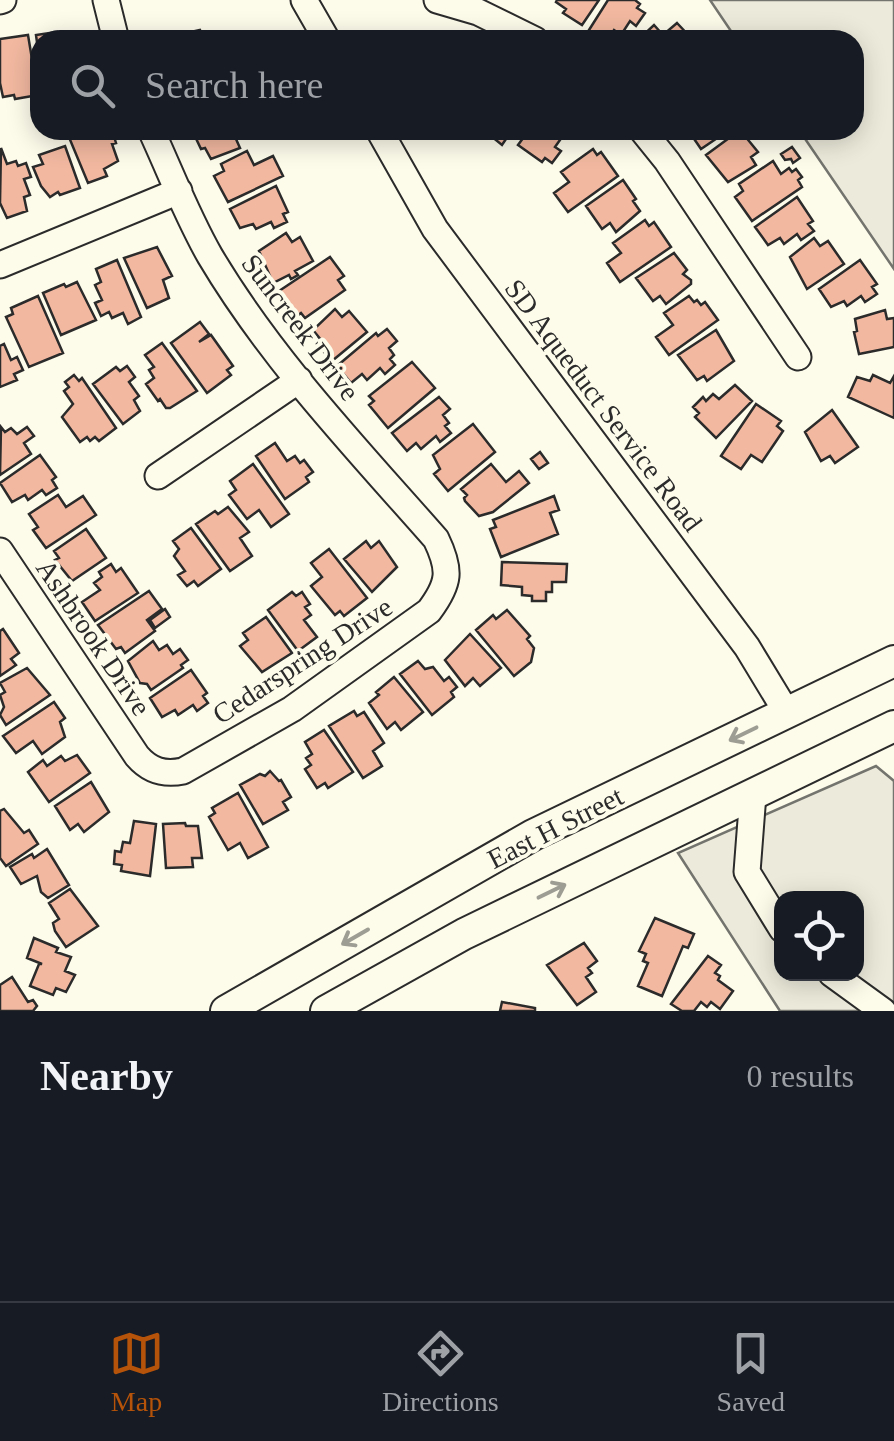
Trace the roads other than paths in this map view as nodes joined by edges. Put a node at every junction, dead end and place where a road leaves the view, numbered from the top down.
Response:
1 (106, 0) edge
2 (304, 0) edge
3 (437, 0) edge
4 (114, 30) edge
5 (321, 30) edge
6 (515, 30) edge
7 (156, 140) edge
8 (385, 140) edge
9 (650, 140) edge
10 (180, 191) junction
11 (0, 265) edge
12 (798, 357) dead end
13 (298, 380) junction
14 (158, 476) dead end
15 (436, 539) joint
16 (0, 551) edge
17 (894, 661) edge
18 (787, 713) junction
19 (894, 726) edge
20 (137, 756) joint
21 (752, 794) junction
22 (774, 916) edge
23 (842, 981) edge
24 (226, 1011) edge
25 (326, 1011) edge
26 (883, 1011) edge

1 - 4 street
2 - 5 street
3 - 6 street
7 - 10 street, Suncreek Drive
8 - 18 street, SD Aqueduct Service Road
9 - 12 street
10 - 11 street
10 - 13 street, Suncreek Drive
13 - 14 street
13 - 15 street, Suncreek Drive
15 - 20 street, Cedarspring Drive
16 - 20 street, Ashbrook Drive
17 - 18 main road, East H Street
18 -> 24 main road, East H Street
19 - 21 main road, East H Street
21 - 22 street
25 -> 21 main road, East H Street
23 - 26 street

